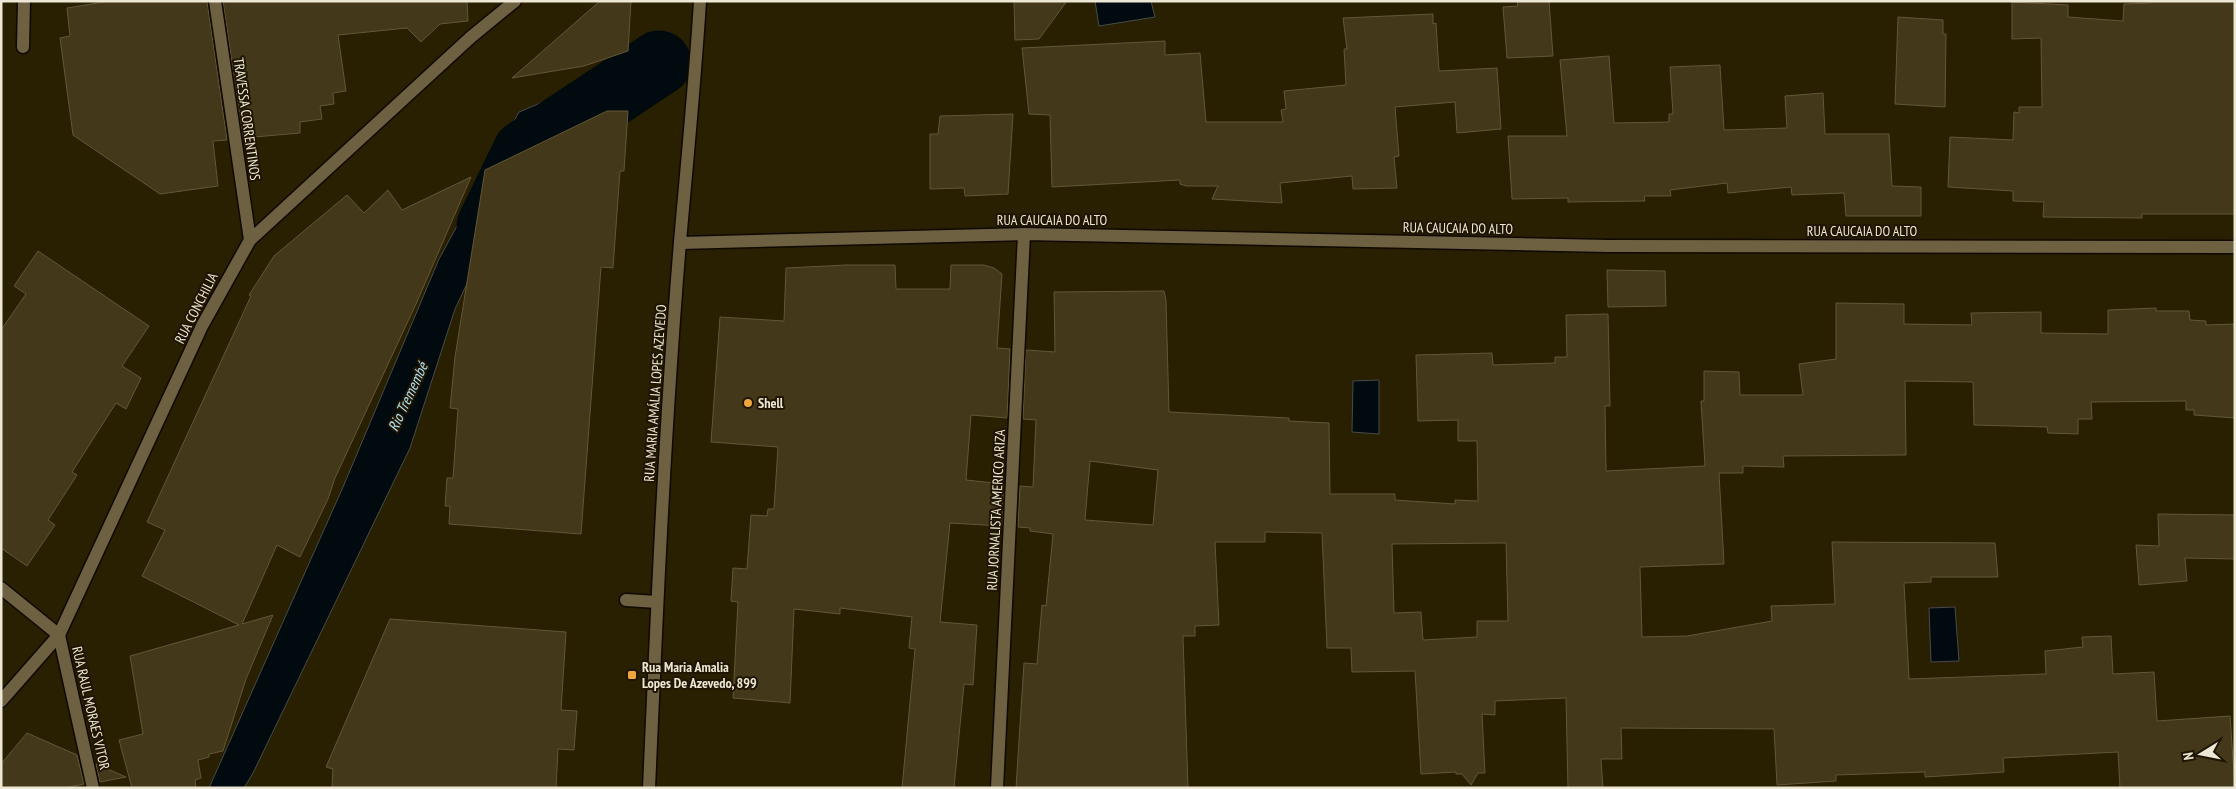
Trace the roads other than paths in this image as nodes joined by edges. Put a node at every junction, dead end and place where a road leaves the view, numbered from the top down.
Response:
1 (24, 1) edge
2 (215, 1) edge
3 (515, 1) edge
4 (700, 1) edge
5 (23, 47) dead end
6 (1024, 234) junction
7 (250, 240) junction
8 (680, 243) junction
9 (2235, 247) edge
10 (1, 588) edge
11 (626, 600) dead end
12 (657, 602) junction
13 (59, 635) junction
14 (1, 701) edge
15 (93, 788) edge
16 (649, 788) edge
17 (997, 788) edge

1 - 5 street
2 - 7 street, TRAVESSA CORRENTINOS
3 - 7 street, RUA CONCHILIA
4 - 8 street, RUA MARIA AMÁLIA LOPES AZEVEDO
6 - 8 street, RUA CAUCAIA DO ALTO
6 - 9 street, RUA CAUCAIA DO ALTO
6 - 17 street, RUA JORNALISTA AMERICO ARIZA
7 - 13 street, RUA CONCHILIA
8 - 12 street, RUA MARIA AMÁLIA LOPES AZEVEDO
10 - 13 street
11 - 12 street
12 - 16 street, RUA MARIA AMÁLIA LOPES AZEVEDO
13 - 14 street, RUA CONCHILIA
13 - 15 street, RUA RAUL MORAES VITOR

